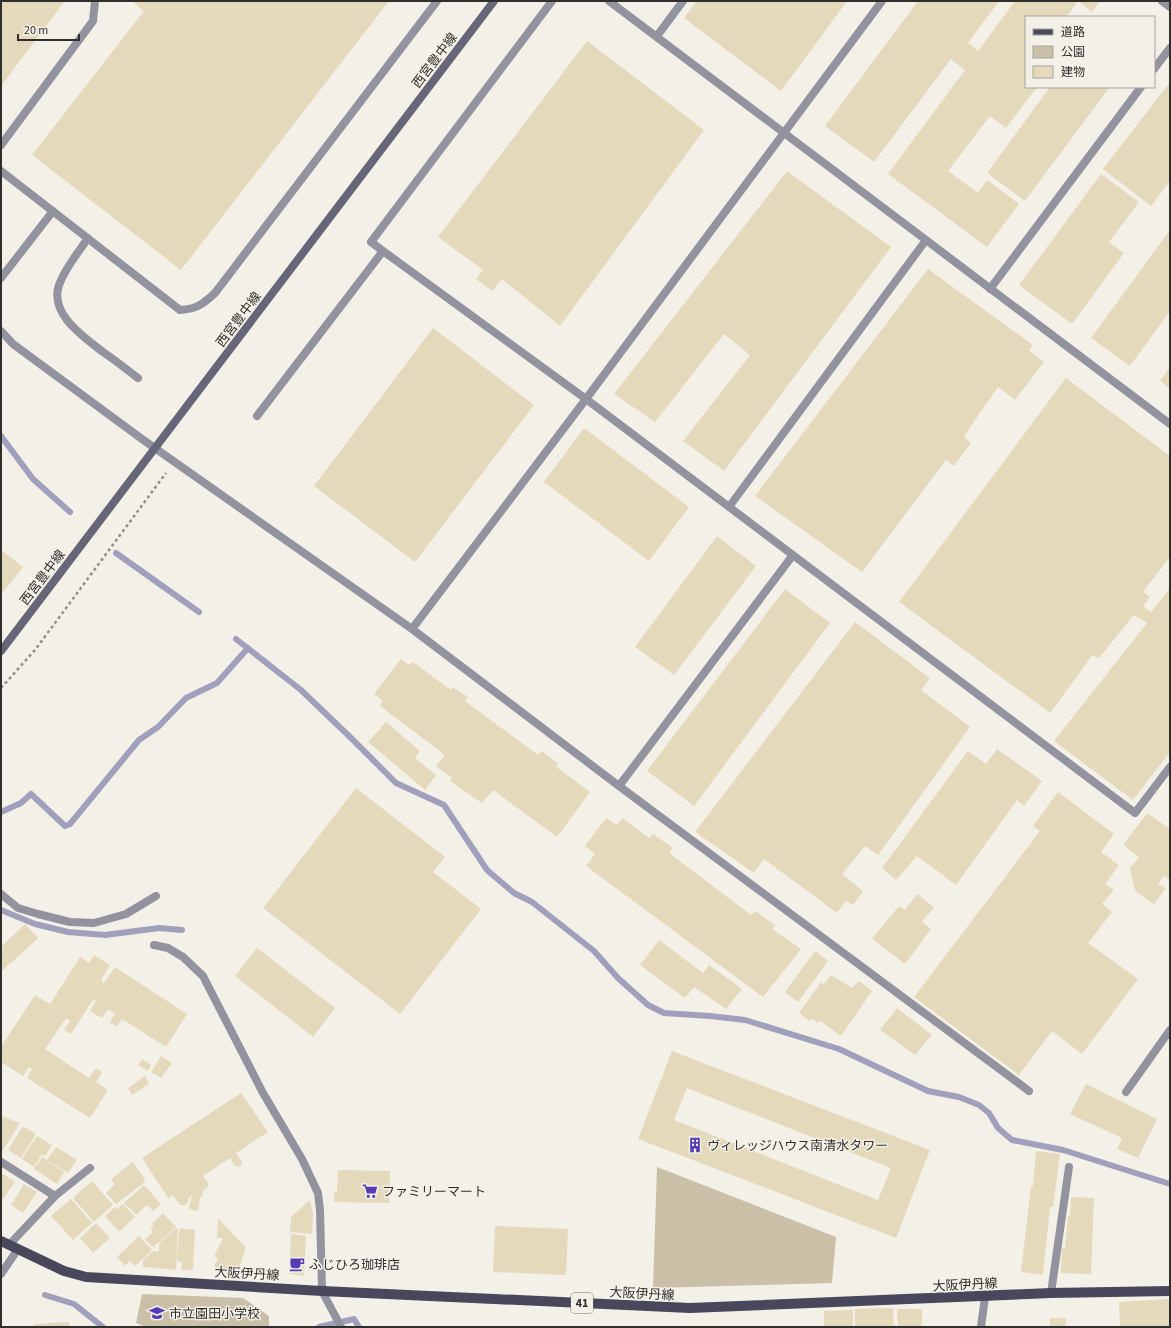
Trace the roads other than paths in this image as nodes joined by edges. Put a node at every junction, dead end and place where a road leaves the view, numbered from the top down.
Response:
1 (95, 1) edge
2 (437, 1) edge
3 (494, 1) edge
4 (552, 1) edge
5 (609, 1) edge
6 (683, 1) edge
7 (882, 1) edge
8 (1162, 1) edge
9 (1170, 7) edge
10 (657, 36) junction
11 (1170, 48) edge
12 (1155, 68) edge
13 (1140, 88) edge
14 (784, 133) junction
15 (1, 144) edge
16 (1, 171) edge
17 (53, 211) junction
18 (88, 238) junction
19 (926, 240) junction
20 (383, 251) junction
21 (1, 278) edge
22 (990, 289) junction
23 (1, 331) edge
24 (138, 378) dead end
25 (586, 399) junction
26 (257, 416) dead end
27 (1170, 424) edge
28 (155, 448) junction
29 (729, 507) junction
30 (793, 555) junction
31 (412, 629) junction
32 (1, 651) edge
33 (1170, 767) edge
34 (619, 786) junction
35 (1, 894) edge
36 (156, 896) dead end
37 (154, 945) dead end
38 (1170, 1030) edge
39 (1029, 1091) dead end
40 (1126, 1092) dead end
41 (1, 1162) edge
42 (1069, 1167) dead end
43 (90, 1168) dead end
44 (56, 1196) junction
45 (10, 1245) edge
46 (1, 1274) edge
47 (322, 1291) junction
48 (1170, 1291) edge
49 (1051, 1293) junction
50 (984, 1297) junction
51 (341, 1327) edge
52 (981, 1327) edge

1 - 15 street
2 - 18 street
3 - 28 main road, 西宮豊中線
4 - 20 street
5 - 10 street
6 - 10 street
7 - 14 street
8 - 9 street
10 - 14 street
11 - 12 street
13 - 22 street
14 - 19 street
14 - 25 street
16 - 17 street
17 - 18 street
17 - 21 street
18 - 24 street
19 - 22 street
19 - 29 street
20 - 25 street
20 - 26 street
22 - 27 street
23 - 28 street
25 - 29 street
25 - 31 street
28 - 31 street
28 - 32 main road, 西宮豊中線
29 - 30 street
30 - 33 street
30 - 34 street
31 - 34 street
34 - 39 street
35 - 36 street
37 - 47 street
38 - 40 street
41 - 44 street
42 - 49 street
43 - 44 street
44 - 45 street
45 - 46 street
45 - 47 main road, 大阪伊丹線 / 41
47 - 50 main road, 大阪伊丹線 / 41
47 - 51 street
48 - 49 main road, 大阪伊丹線 / 41
49 - 50 main road, 大阪伊丹線 / 41
50 - 52 street

